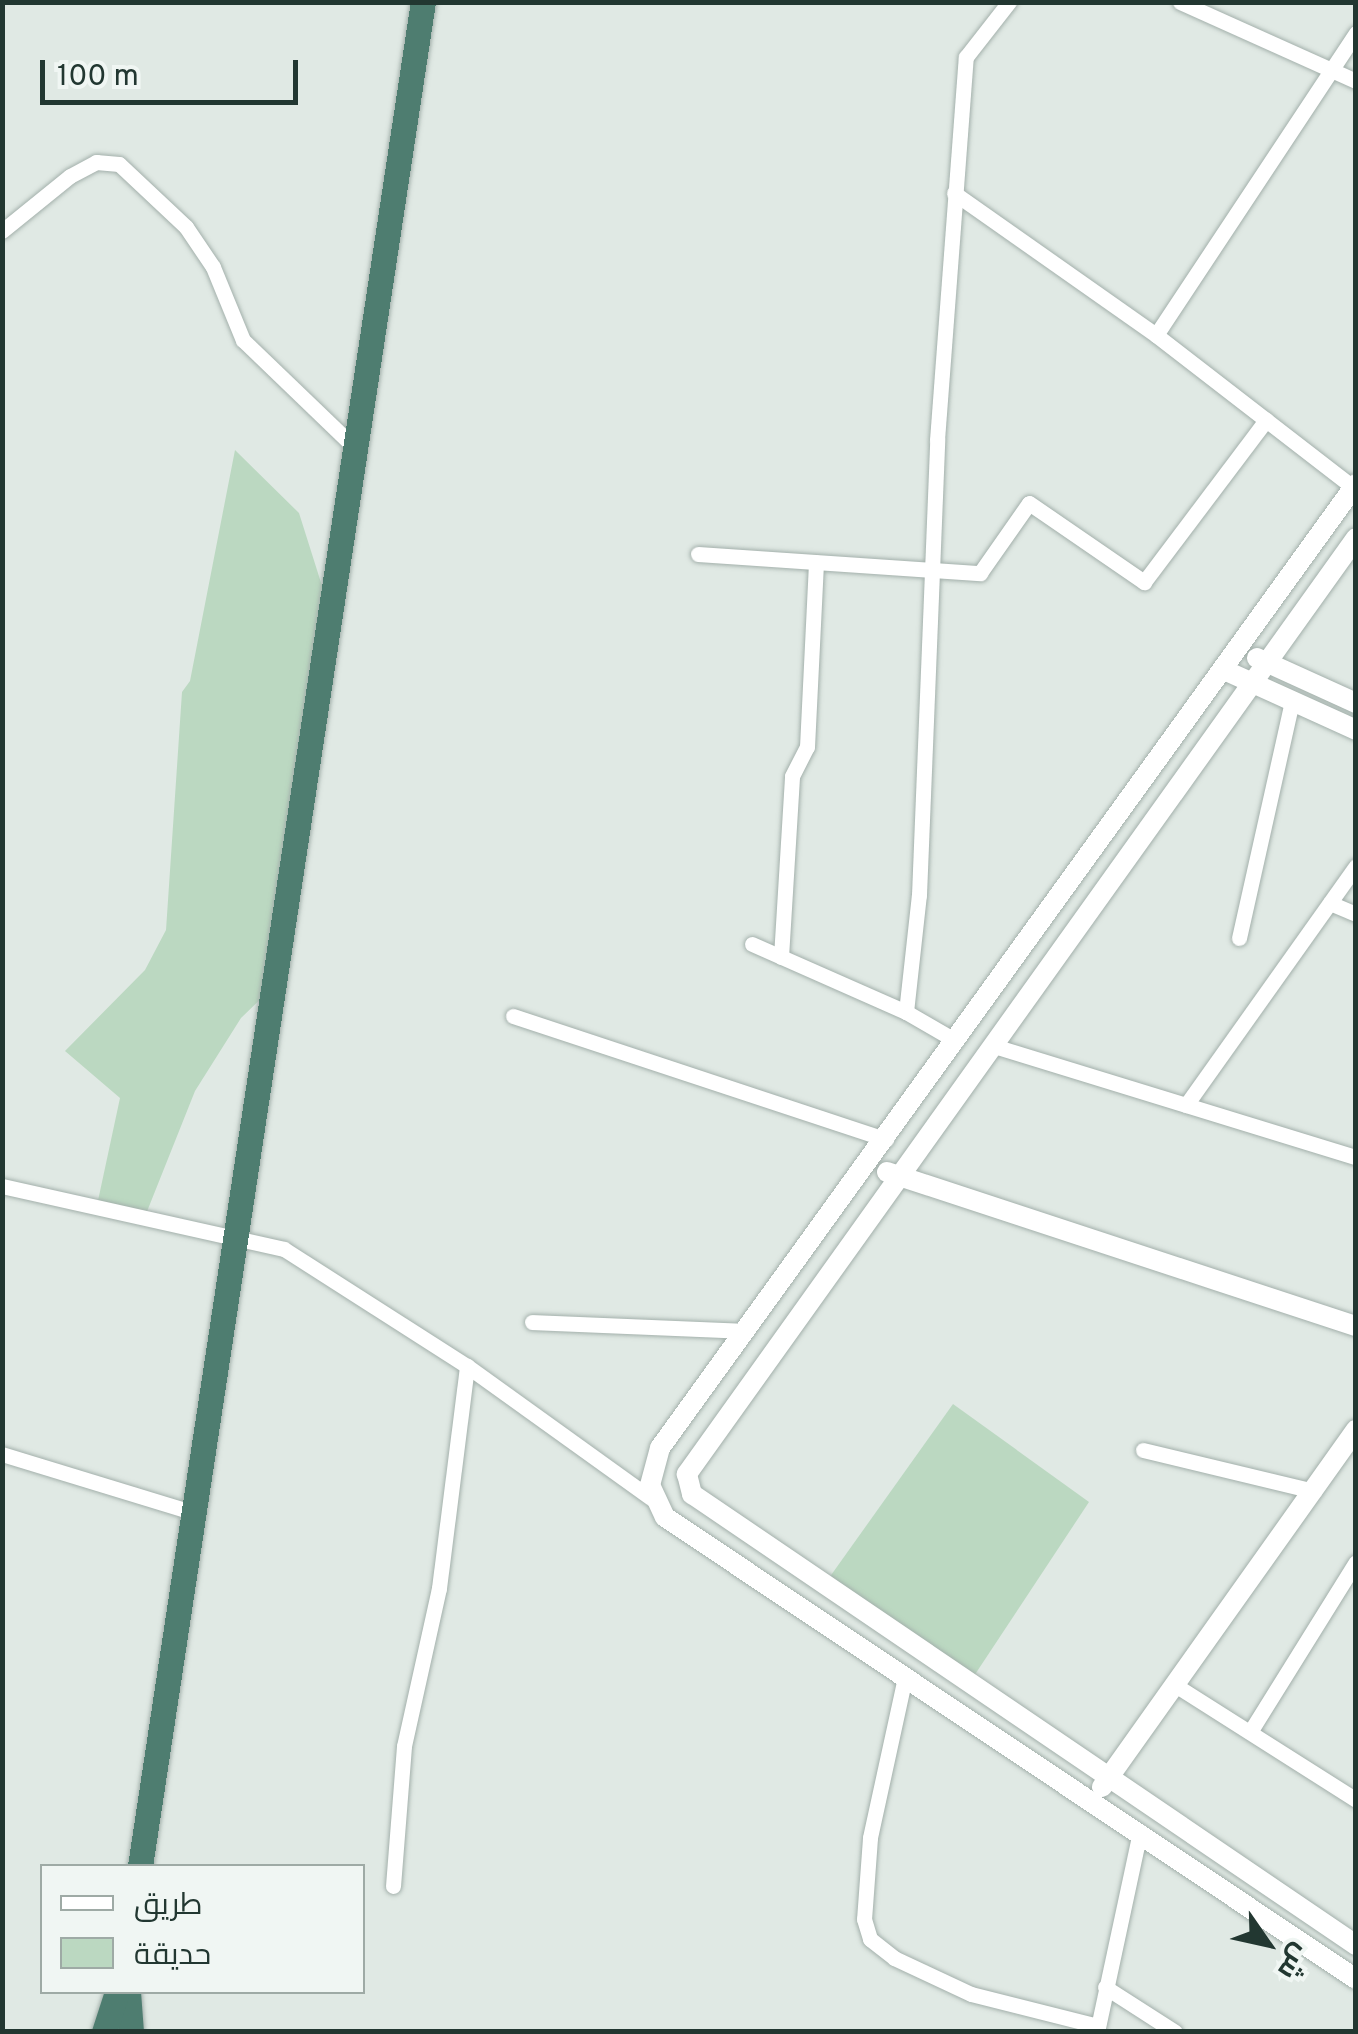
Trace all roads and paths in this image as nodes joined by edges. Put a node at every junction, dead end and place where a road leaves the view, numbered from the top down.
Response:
1 (423, 2) edge
2 (1009, 2) edge
3 (1180, 2) edge
4 (1356, 33) edge
5 (1328, 72) junction
6 (1356, 81) edge
7 (954, 193) junction
8 (2, 231) edge
9 (1156, 335) junction
10 (1266, 420) junction
11 (354, 447) junction
12 (1354, 486) edge
13 (1356, 538) edge
14 (698, 554) dead end
15 (816, 562) junction
16 (931, 570) junction
17 (1239, 650) junction
18 (1267, 663) junction
19 (1224, 670) junction
20 (1253, 682) junction
21 (1292, 700) junction
22 (1356, 703) edge
23 (1356, 730) edge
24 (1356, 866) edge
25 (1330, 903) junction
26 (1356, 914) edge
27 (1239, 938) dead end
28 (752, 944) dead end
29 (781, 956) junction
30 (906, 1012) junction
31 (513, 1016) dead end
32 (956, 1041) junction
33 (991, 1045) junction
34 (1186, 1105) junction
35 (886, 1139) junction
36 (1356, 1157) edge
37 (867, 1166) junction
38 (898, 1175) junction
39 (2, 1186) edge
40 (235, 1236) junction
41 (532, 1322) dead end
42 (1356, 1326) edge
43 (746, 1331) junction
44 (467, 1366) junction
45 (1356, 1430) edge
46 (1143, 1450) dead end
47 (2, 1454) edge
48 (1314, 1490) junction
49 (651, 1498) junction
50 (192, 1512) junction
51 (1356, 1562) edge
52 (905, 1676) junction
53 (1174, 1685) junction
54 (1250, 1732) junction
55 (1110, 1776) junction
56 (1356, 1779) edge
57 (1351, 1797) edge
58 (1093, 1800) junction
59 (1140, 1832) junction
60 (140, 1864) edge
61 (392, 1886) dead end
62 (1356, 1945) edge
63 (1356, 1979) edge
64 (1105, 1987) junction
65 (116, 1994) edge
66 (128, 1994) edge
67 (1097, 2029) edge
68 (104, 2032) edge
69 (131, 2032) edge
70 (1176, 2032) edge

1 - 11 highway
2 - 7 street
3 - 5 street
4 - 5 street
5 - 6 street
5 - 9 street
7 - 9 street
7 - 16 street
8 - 11 street
9 - 10 street
10 - 12 street
10 - 16 street
11 - 40 highway
12 - 17 street
13 - 18 street
14 - 15 street
15 - 16 street
15 - 29 street
16 - 30 street
17 - 18 street
17 - 19 street
18 - 20 street
18 - 22 street
19 - 20 street
19 - 32 street
20 - 21 street
20 - 33 street
21 - 23 street
21 - 27 street
24 - 25 street
25 - 26 street
25 - 34 street
28 - 29 street
29 - 30 street
30 - 32 street
31 - 35 street
32 - 35 street
33 - 34 street
33 - 38 street
34 - 36 street
35 - 37 street
37 - 38 street
37 - 43 street
38 - 42 street
38 - 55 street
39 - 40 street
40 - 44 street
40 - 50 highway
41 - 43 street
43 - 49 street
44 - 49 street
44 - 61 street
45 - 48 street
46 - 48 street
47 - 50 street
48 - 53 street
49 - 52 street
50 - 60 highway
51 - 54 street
52 - 58 street
52 - 67 street
53 - 54 street
53 - 55 street
54 - 57 street
55 - 58 street
55 - 62 street
56 - 57 street
58 - 59 street
59 - 63 street
59 - 64 street
64 - 67 street
64 - 70 street
65 - 68 highway
66 - 69 highway

